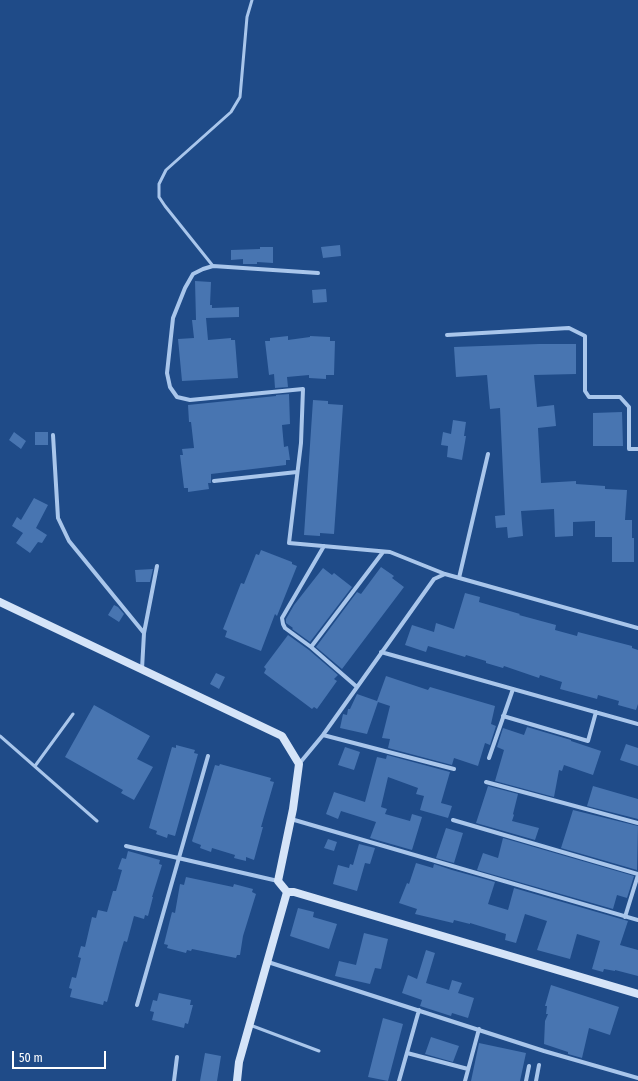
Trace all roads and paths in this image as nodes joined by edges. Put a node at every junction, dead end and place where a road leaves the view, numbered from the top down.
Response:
1 (252, 0) edge
2 (213, 266) junction
3 (318, 273) dead end
4 (447, 335) dead end
5 (53, 435) dead end
6 (638, 449) edge
7 (488, 454) dead end
8 (297, 472) junction
9 (214, 481) dead end
10 (324, 546) junction
11 (383, 552) junction
12 (157, 566) dead end
13 (445, 574) junction
14 (459, 578) junction
15 (0, 602) edge
16 (638, 628) edge
17 (144, 633) junction
18 (311, 647) junction
19 (381, 652) junction
20 (142, 669) junction
21 (356, 687) junction
22 (513, 689) junction
23 (596, 712) junction
24 (74, 714) dead end
25 (503, 716) junction
26 (638, 724) edge
27 (323, 735) junction
28 (0, 736) edge
29 (208, 756) dead end
30 (489, 758) dead end
31 (299, 764) junction
32 (35, 766) junction
33 (454, 769) dead end
34 (486, 782) dead end
35 (291, 818) junction
36 (453, 820) dead end
37 (97, 821) dead end
38 (638, 823) edge
39 (126, 846) dead end
40 (179, 860) junction
41 (638, 874) edge
42 (278, 881) junction
43 (287, 892) junction
44 (626, 917) junction
45 (638, 920) edge
46 (268, 962) junction
47 (638, 994) edge
48 (137, 1005) dead end
49 (419, 1010) junction
50 (250, 1025) junction
51 (479, 1029) junction
52 (319, 1050) dead end
53 (407, 1053) junction
54 (177, 1057) dead end
55 (539, 1065) dead end
56 (529, 1066) dead end
57 (468, 1069) junction
58 (630, 1076) junction
59 (638, 1078) edge
60 (174, 1081) edge
61 (237, 1081) edge
62 (399, 1081) edge
63 (465, 1081) edge
64 (526, 1081) edge
65 (536, 1081) edge
66 (629, 1081) edge

1 - 2 lane
2 - 3 street
2 - 8 street
4 - 6 street
5 - 17 street
7 - 14 street
8 - 9 street
8 - 10 street
10 - 11 street
10 - 18 street
11 - 13 street
11 - 18 street
12 - 17 street
13 - 14 street
13 - 19 street
14 - 16 street
15 - 20 street
17 - 20 street
18 - 21 street
19 - 21 street
19 - 22 street
20 - 31 street
21 - 27 street
22 - 23 street
22 - 25 street
23 - 25 street
23 - 26 street
24 - 32 lane
25 - 30 street
27 - 31 street
27 - 33 street
28 - 32 lane
29 - 40 street
31 - 35 street
32 - 37 lane
34 - 38 street
35 - 42 street
35 - 44 street
36 - 41 street
39 - 40 street
40 - 42 street
40 - 48 street
41 - 44 street
42 - 43 street
43 - 46 street
43 - 47 street
44 - 45 street
46 - 49 street
46 - 50 street
49 - 51 street
49 - 53 street
50 - 52 lane
50 - 61 street
51 - 57 street
51 - 58 street
53 - 57 street
53 - 62 street
54 - 60 street
55 - 65 street
56 - 64 street
57 - 63 street
58 - 59 street
58 - 66 street

